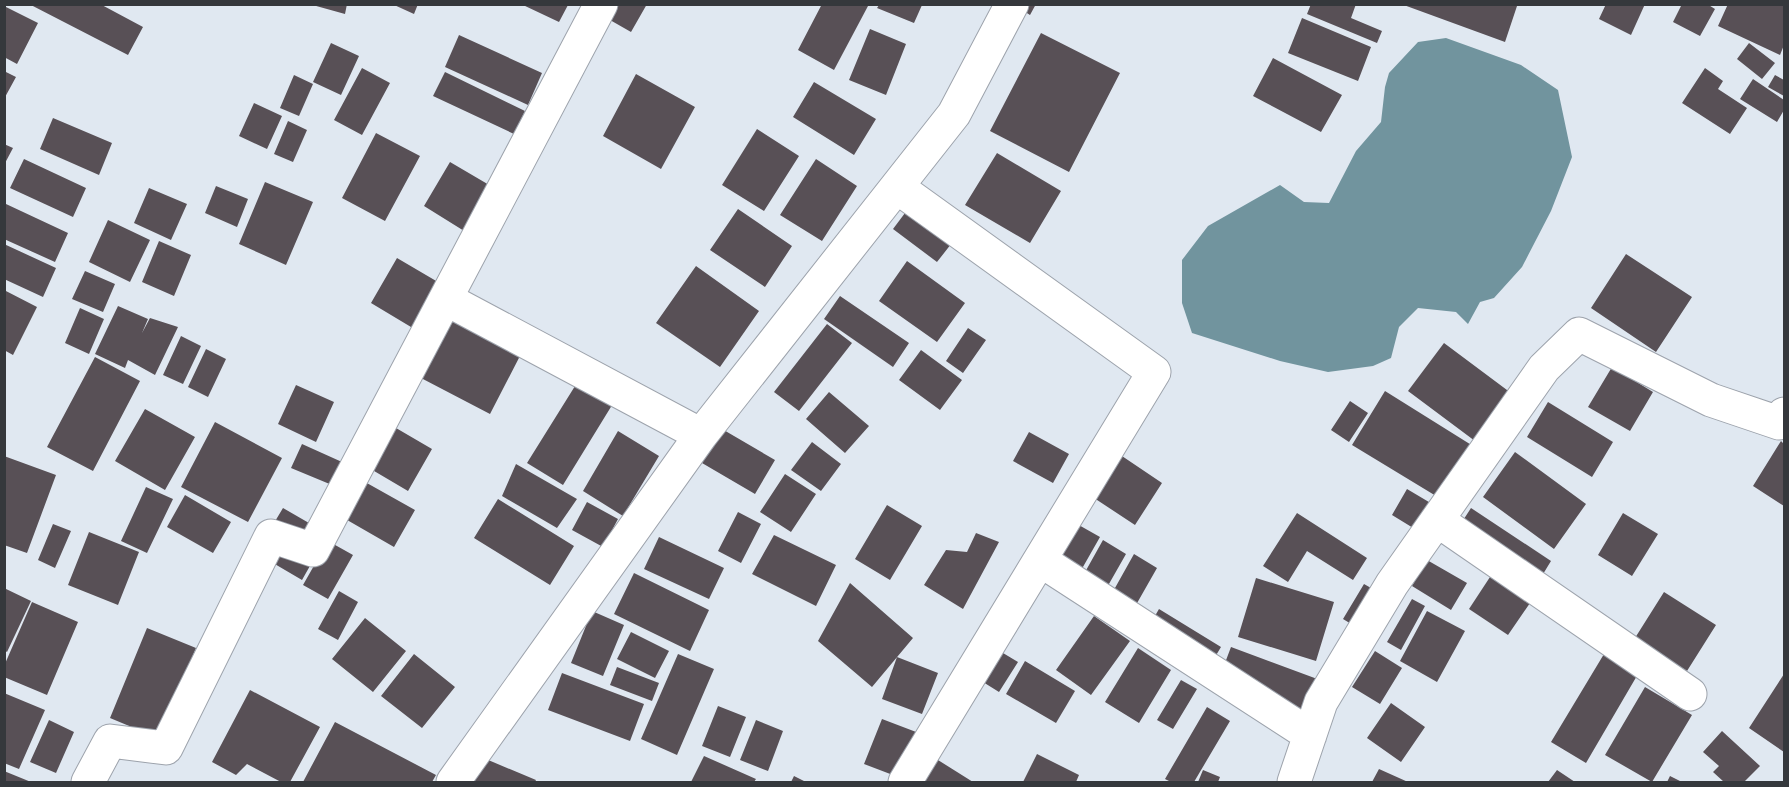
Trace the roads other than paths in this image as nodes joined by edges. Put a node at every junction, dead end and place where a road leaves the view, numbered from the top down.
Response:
1 (601, 4) edge
2 (1012, 4) edge
3 (897, 187) junction
4 (446, 299) junction
5 (1783, 421) edge
6 (701, 435) junction
7 (1437, 520) junction
8 (1040, 560) junction
9 (1690, 694) dead end
10 (1310, 735) junction
11 (88, 783) edge
12 (453, 783) edge
13 (905, 783) edge
14 (1294, 783) edge

1 - 4 street
2 - 3 street
3 - 6 street
3 - 8 street
4 - 6 street
4 - 11 street
5 - 7 street
6 - 12 street
7 - 9 street
7 - 10 street
8 - 10 street
8 - 13 street
10 - 14 street

